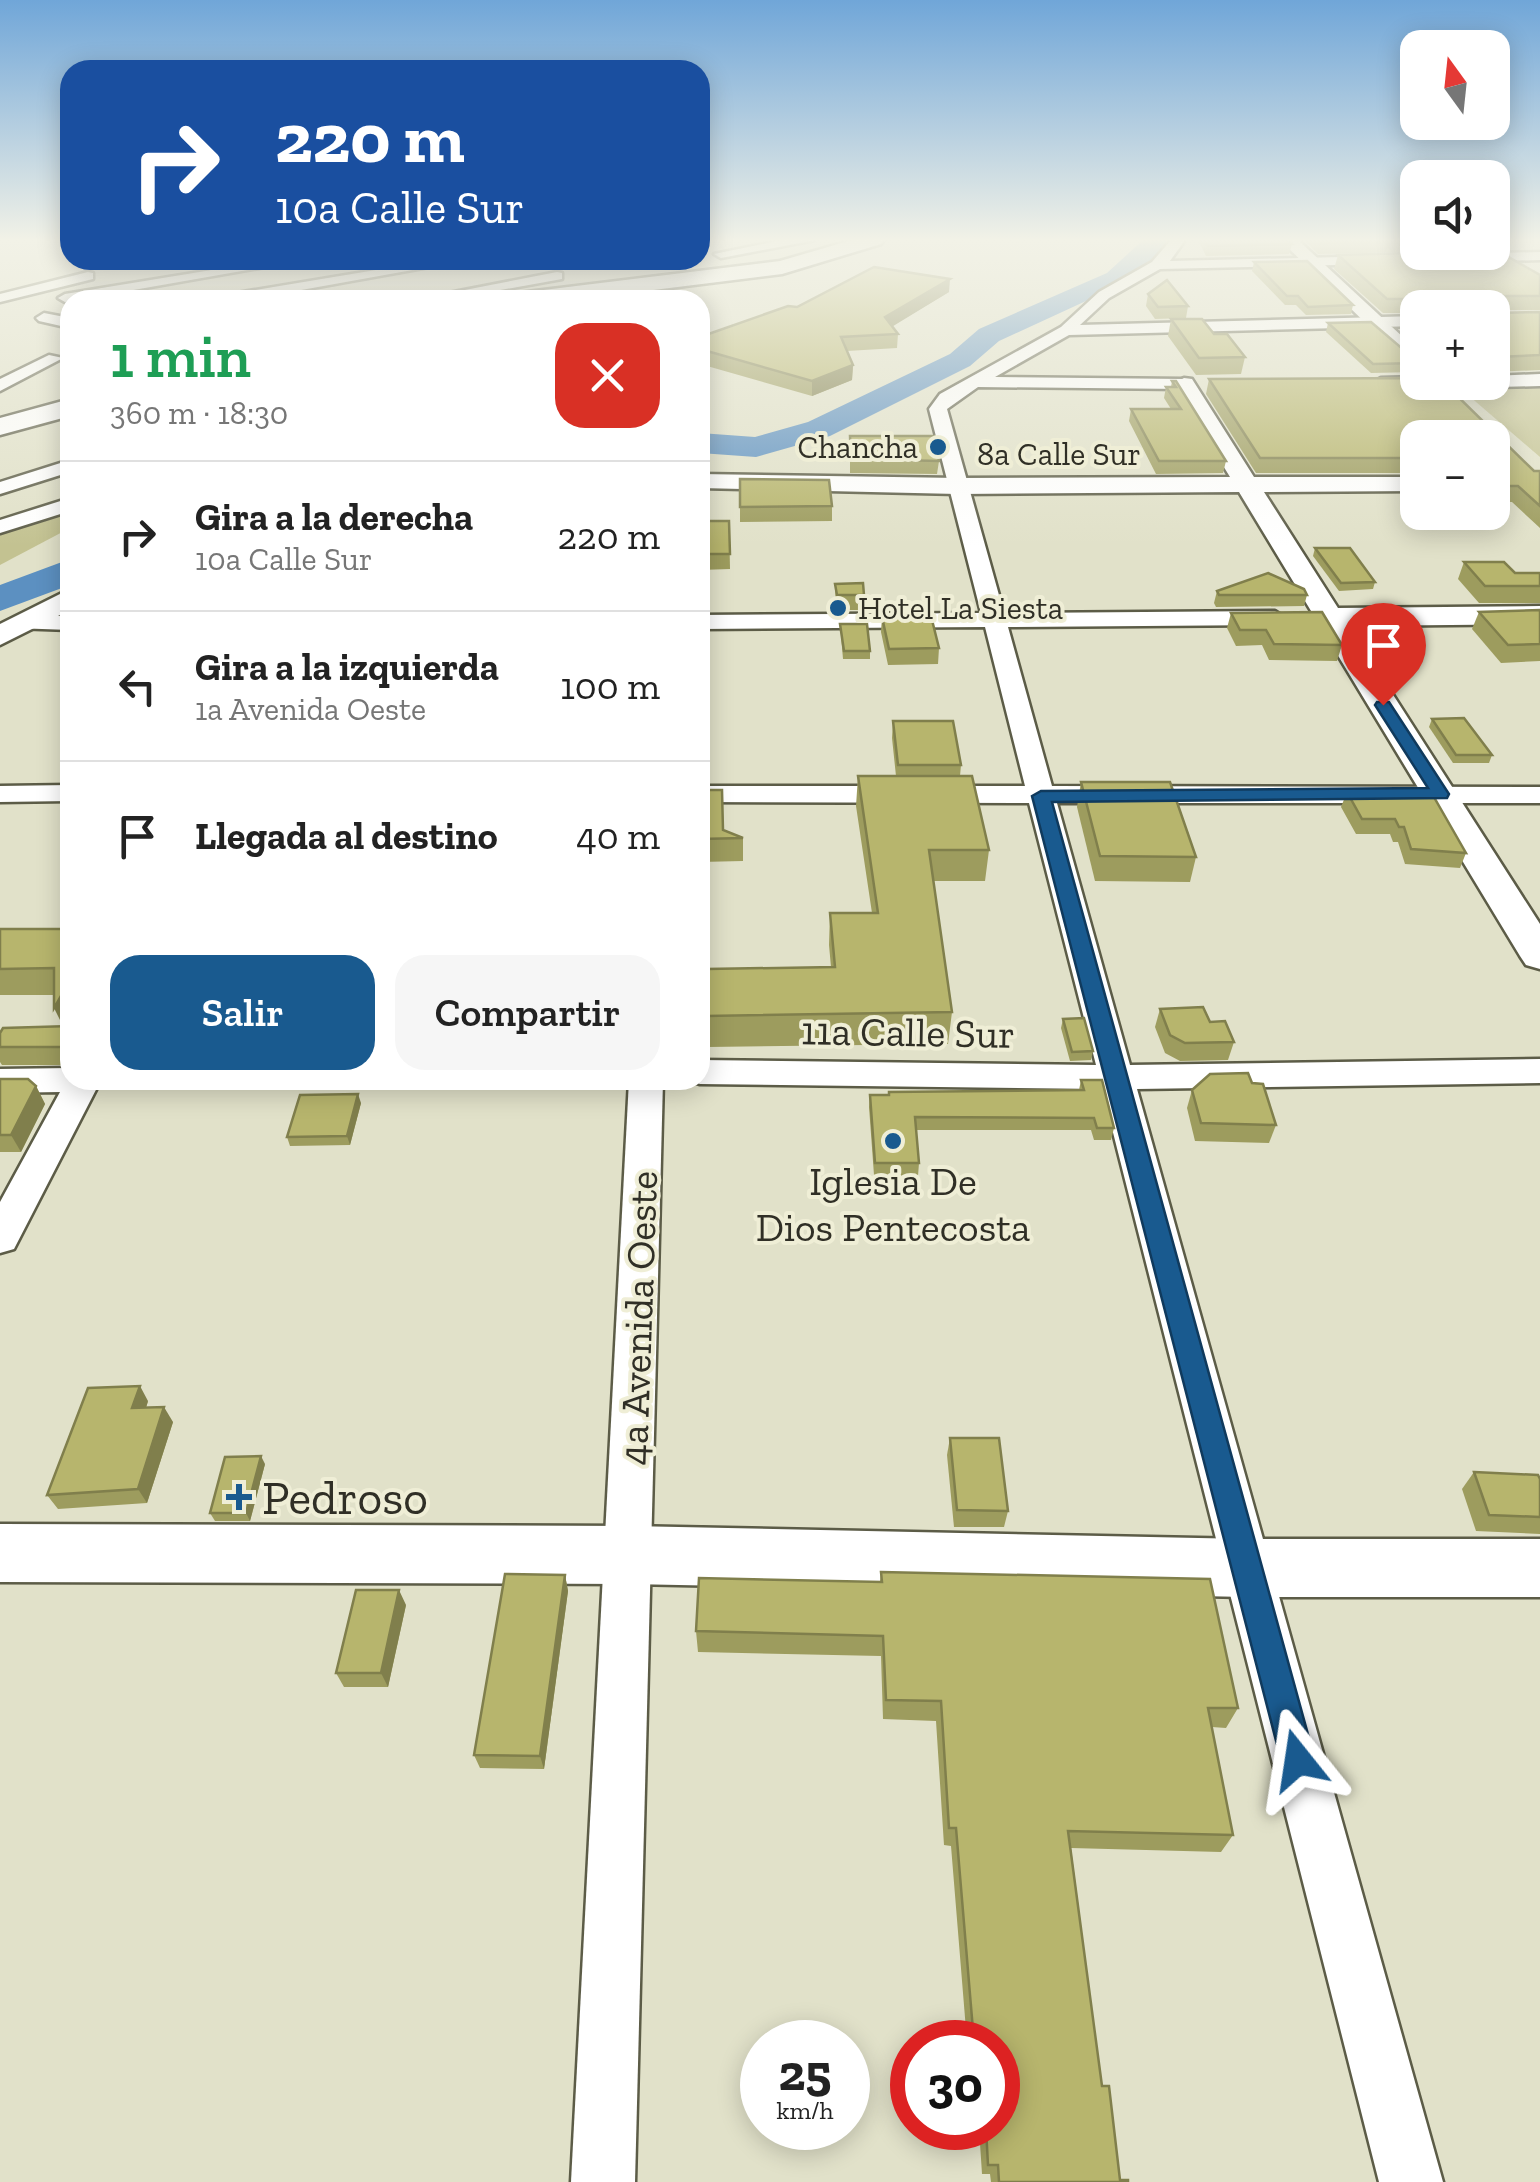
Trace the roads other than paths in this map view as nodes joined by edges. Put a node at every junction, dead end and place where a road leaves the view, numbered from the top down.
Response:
1 (1045, 342) edge
2 (54, 358) edge
3 (1170, 361) dead end
4 (1540, 380) edge
5 (1510, 381) edge
6 (975, 382) junction
7 (1194, 384) junction
8 (1362, 384) edge
9 (1400, 384) edge
10 (0, 386) edge
11 (1459, 400) edge
12 (1464, 405) edge
13 (60, 410) edge
14 (0, 427) edge
15 (60, 469) edge
16 (710, 481) edge
17 (1400, 484) edge
18 (958, 486) junction
19 (1245, 487) junction
20 (0, 488) edge
21 (60, 507) edge
22 (0, 527) edge
23 (60, 603) edge
24 (1540, 616) edge
25 (1326, 617) junction
26 (994, 620) junction
27 (710, 622) edge
28 (60, 624) edge
29 (11, 630) edge
30 (60, 793) edge
31 (0, 794) edge
32 (710, 794) edge
33 (1440, 794) junction
34 (1540, 795) edge
35 (1041, 796) junction
36 (1540, 956) edge
37 (1540, 1070) edge
38 (710, 1072) edge
39 (1116, 1078) junction
40 (60, 1080) edge
41 (0, 1081) edge
42 (79, 1090) edge
43 (646, 1090) edge
44 (0, 1238) edge
45 (0, 1553) edge
46 (630, 1556) junction
47 (1247, 1568) junction
48 (1540, 1568) edge
49 (603, 2182) edge
50 (1411, 2182) edge

1 - 6 street
2 - 10 street
3 - 7 street
4 - 5 street
6 - 7 street
6 - 18 street
7 - 19 street
8 - 9 street
11 - 12 street
13 - 14 main road
15 - 20 street
16 - 18 street, 8a Calle Sur
17 - 19 street, 8a Calle Sur
18 - 19 street, 8a Calle Sur
18 - 26 street
19 - 25 street
21 - 22 street
23 - 29 street
24 - 25 street
25 - 26 street
25 - 33 street
26 - 27 street
26 - 35 street
28 - 29 street
30 - 31 street
32 - 35 street
33 - 34 street
33 - 35 street
33 - 36 street
35 - 39 street
37 - 39 street, 11a Calle Sur
38 - 39 street, 11a Calle Sur
39 - 47 street
40 - 41 street
42 - 44 street
43 - 46 street, 4a Avenida Oeste
45 - 46 street
46 - 47 street
46 - 49 street, 4a Avenida Oeste
47 - 48 street
47 - 50 street

